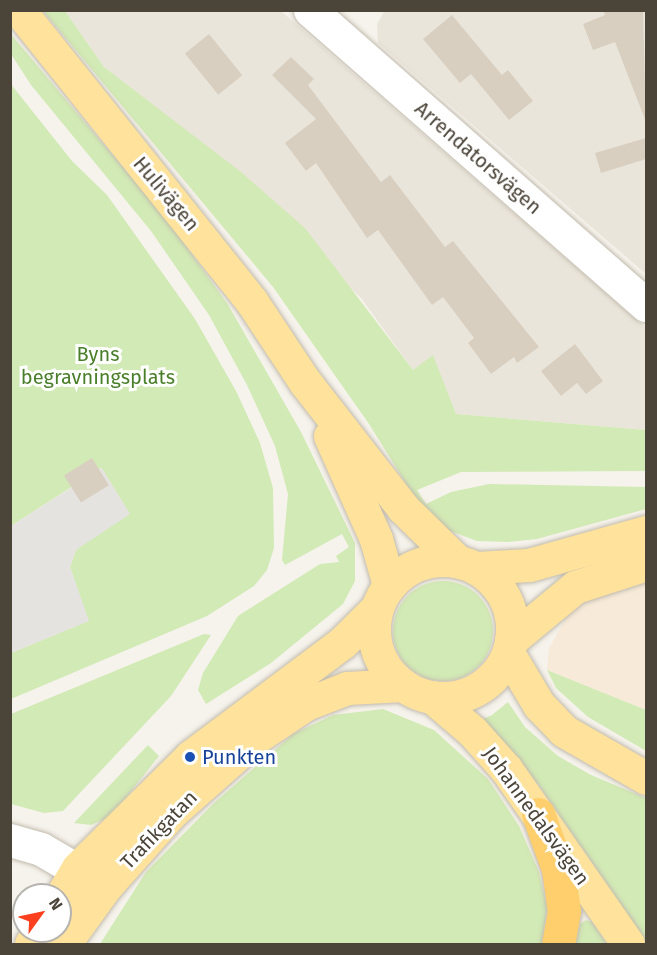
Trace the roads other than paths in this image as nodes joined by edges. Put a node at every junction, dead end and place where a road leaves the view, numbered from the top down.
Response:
1 (19, 10) edge
2 (328, 16) edge
3 (646, 305) edge
4 (305, 382) junction
5 (646, 532) edge
6 (646, 564) edge
7 (467, 565) junction
8 (383, 597) junction
9 (510, 646) junction
10 (417, 691) junction
11 (646, 778) edge
12 (538, 814) junction
13 (10, 840) edge
14 (10, 848) edge
15 (80, 891) edge
16 (64, 945) edge
17 (558, 945) edge
18 (628, 945) edge

1 - 4 main road, Hulivägen
2 - 3 street, Arrendatorsvägen
4 - 7 main road, Hulivägen
4 - 8 main road, Hulivägen
5 - 7 main road
6 - 9 main road
7 - 8 main road
7 - 9 main road
8 - 10 main road
8 - 15 main road, Trafikgatan
9 - 10 main road
9 - 11 main road
10 - 12 main road, Johannedalsvägen
10 - 15 main road, Trafikgatan
12 - 17 highway
12 - 18 main road, Johannedalsvägen
13 - 15 street
14 - 15 street
15 - 16 main road, Trafikgatan

